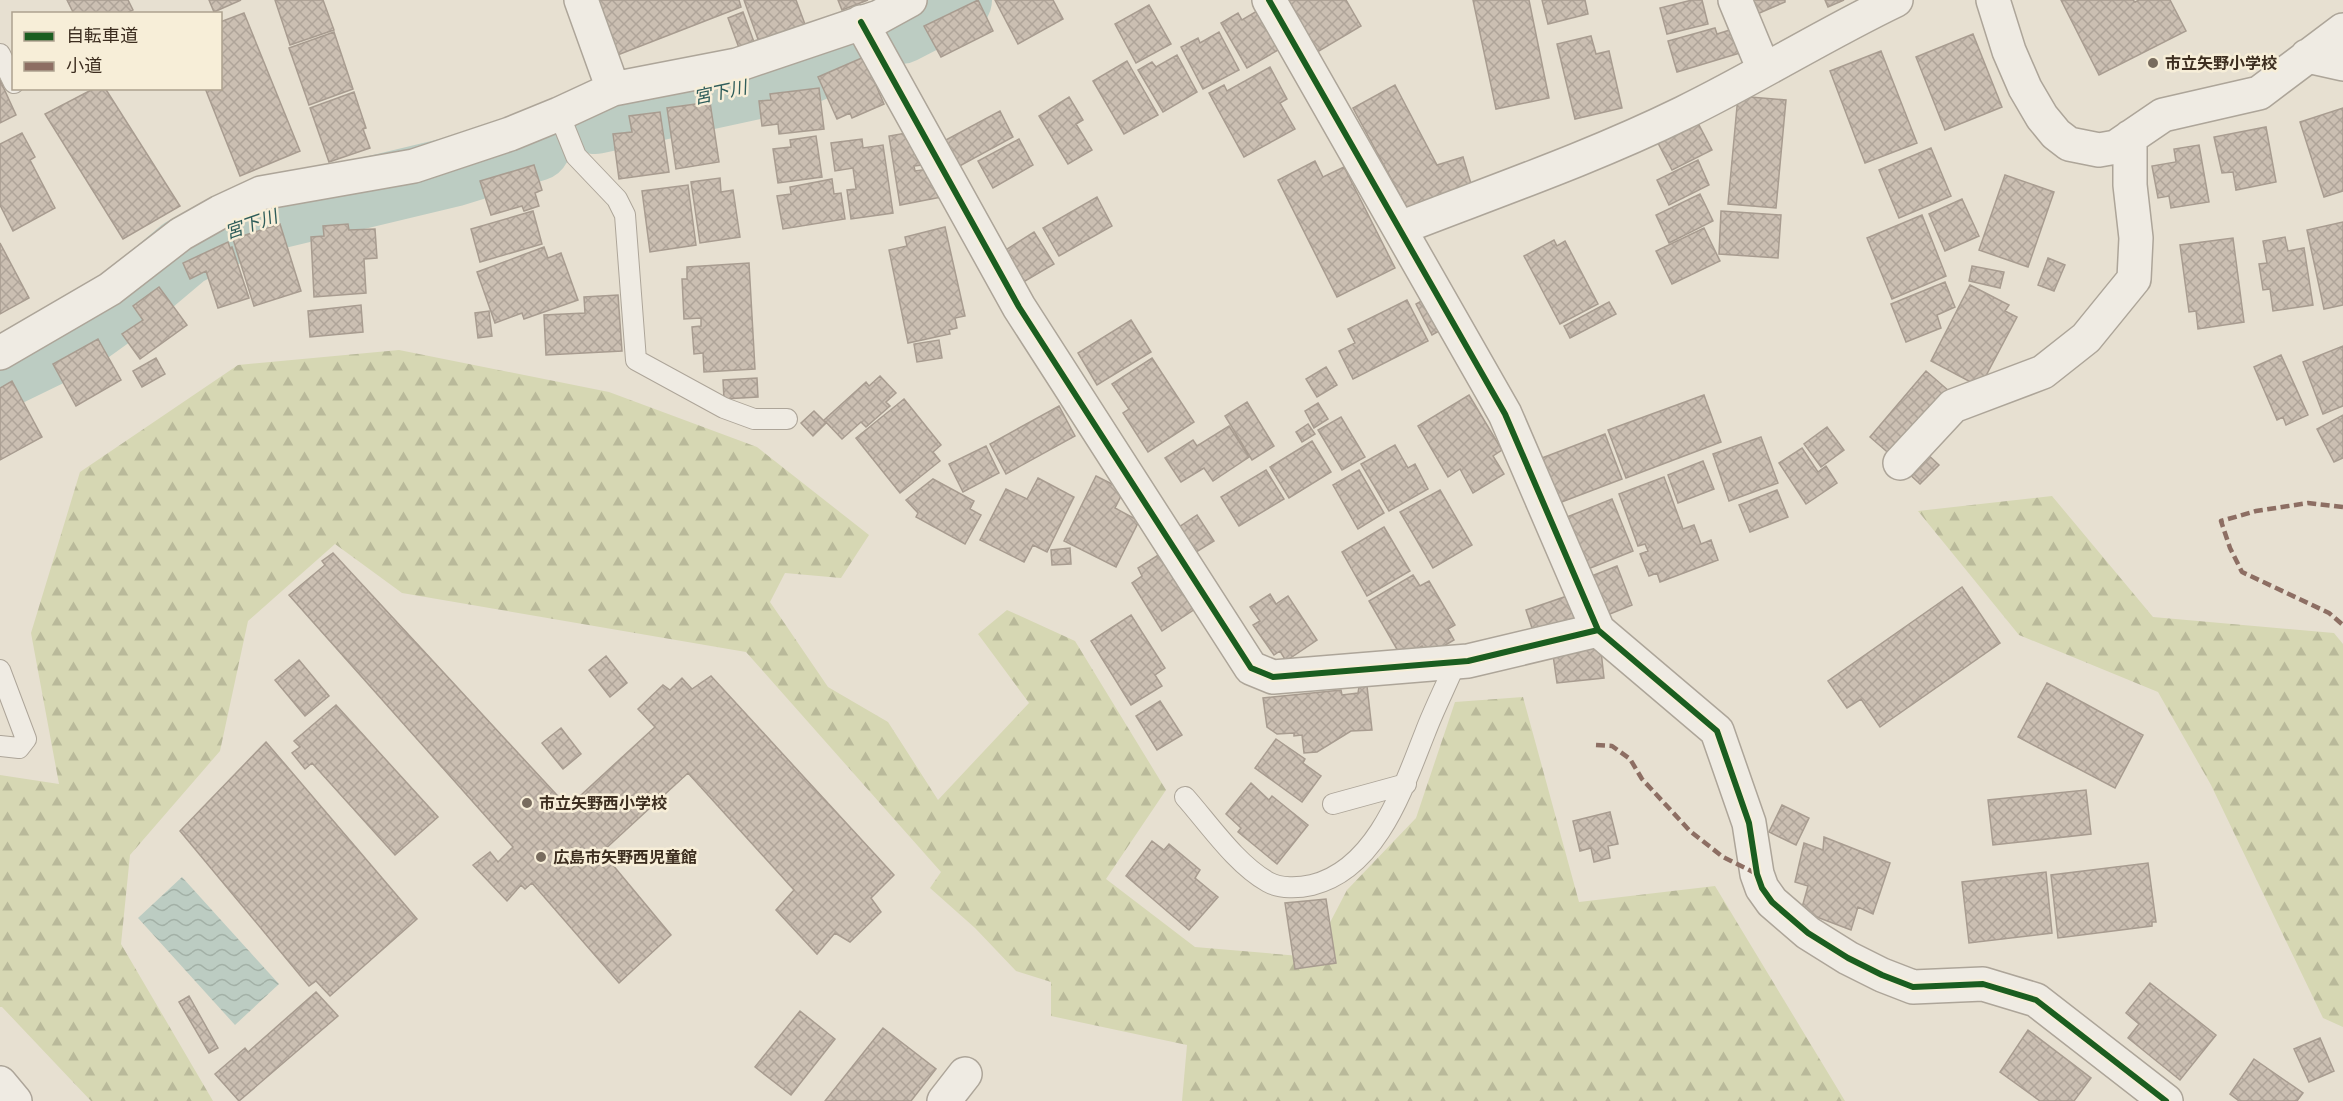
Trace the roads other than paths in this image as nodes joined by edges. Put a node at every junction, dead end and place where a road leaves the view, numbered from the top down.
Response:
1 (581, 0) edge
2 (910, 0) edge
3 (1269, 0) edge
4 (1735, 0) edge
5 (1896, 0) edge
6 (1993, 0) edge
7 (861, 22) junction
8 (2343, 30) edge
9 (0, 54) edge
10 (2307, 56) junction
11 (2343, 64) edge
12 (1764, 70) junction
13 (12, 80) edge
14 (613, 88) junction
15 (559, 114) junction
16 (2130, 137) junction
17 (1400, 228) junction
18 (0, 353) edge
19 (787, 419) dead end
20 (1900, 462) dead end
21 (1598, 630) junction
22 (1456, 662) junction
23 (0, 670) edge
24 (0, 746) edge
25 (1406, 784) junction
26 (1185, 797) dead end
27 (1333, 804) dead end
28 (965, 1074) dead end
29 (0, 1083) edge
30 (15, 1101) edge
31 (944, 1101) edge
32 (2166, 1101) edge

1 - 14 street
2 - 7 street
3 - 17 street
4 - 12 street
5 - 12 street
6 - 16 street
7 - 14 street
7 - 22 street
8 - 10 street
9 - 13 lane
10 - 11 street
10 - 16 street
12 - 17 street
14 - 15 street
15 - 18 street
15 - 19 lane
16 - 20 street
17 - 21 street
21 - 22 street
21 - 32 street
22 - 25 lane
23 - 24 lane
25 - 26 lane
25 - 27 lane
28 - 31 street
29 - 30 street

